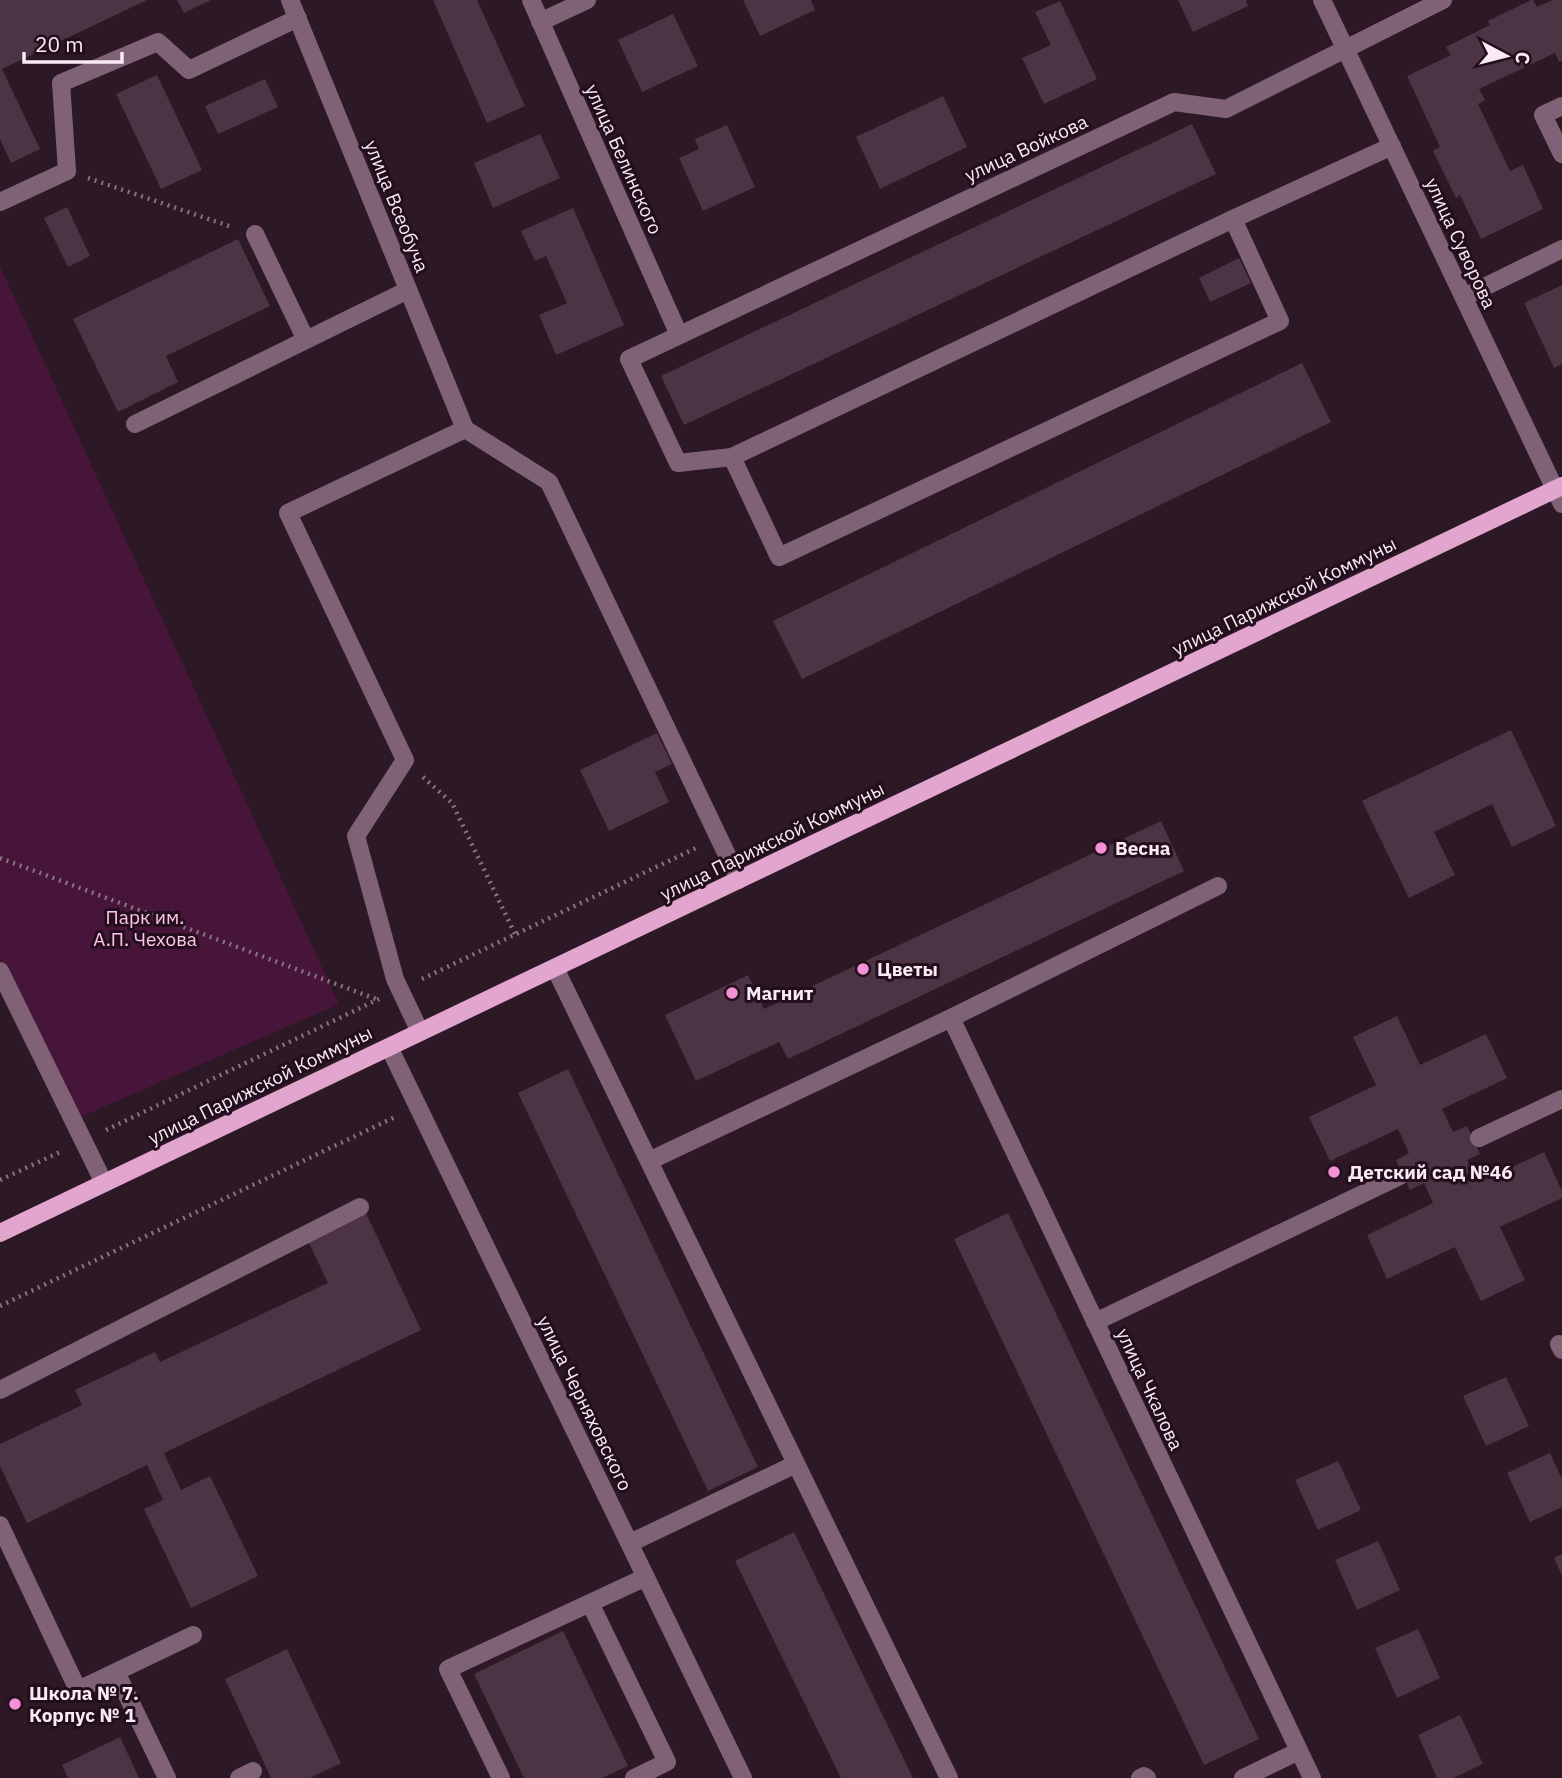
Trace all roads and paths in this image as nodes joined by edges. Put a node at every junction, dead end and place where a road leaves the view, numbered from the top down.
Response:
1 (290, 0) edge
2 (531, 0) edge
3 (587, 0) edge
4 (1322, 0) edge
5 (1444, 0) edge
6 (298, 18) junction
7 (540, 22) junction
8 (1346, 49) junction
9 (1562, 106) edge
10 (1392, 146) junction
11 (1562, 155) edge
12 (67, 171) junction
13 (0, 202) edge
14 (1233, 219) junction
15 (255, 234) joint
16 (1562, 249) edge
17 (408, 290) junction
18 (1464, 297) junction
19 (679, 335) junction
20 (306, 340) junction
21 (135, 424) dead end
22 (465, 429) junction
23 (732, 457) junction
24 (1560, 493) edge
25 (405, 760) junction
26 (718, 837) junction
27 (0, 858) edge
28 (738, 880) junction
29 (1218, 886) dead end
30 (515, 934) junction
31 (555, 968) junction
32 (0, 971) edge
33 (400, 989) junction
34 (378, 1000) junction
35 (951, 1018) junction
36 (420, 1032) junction
37 (389, 1047) junction
38 (1562, 1099) edge
39 (418, 1106) junction
40 (1479, 1138) dead end
41 (82, 1141) junction
42 (649, 1161) junction
43 (1400, 1176) dead end
44 (0, 1181) edge
45 (104, 1183) junction
46 (360, 1207) dead end
47 (0, 1233) edge
48 (0, 1306) edge
49 (1095, 1322) junction
50 (0, 1390) edge
51 (796, 1464) junction
52 (0, 1525) edge
53 (630, 1543) junction
54 (646, 1577) junction
55 (590, 1603) junction
56 (193, 1634) dead end
57 (116, 1672) junction
58 (1299, 1751) junction
59 (167, 1778) edge
60 (501, 1778) edge
61 (634, 1778) edge
62 (743, 1778) edge
63 (949, 1778) edge
64 (1140, 1778) edge
65 (1147, 1778) edge
66 (1243, 1778) edge
67 (1312, 1778) edge

1 - 6 street, улица Всеобуча
2 - 7 street, улица Белинского
3 - 7 street
4 - 8 street, улица Суворова
5 - 8 street, улица Войкова
6 - 12 street
6 - 17 street, улица Всеобуча
7 - 19 street, улица Белинского
8 - 10 street, улица Суворова
8 - 19 street, улица Войкова
9 - 11 street
10 - 14 street
10 - 18 street, улица Суворова
12 - 13 street
12 - 15 path
14 - 23 street
14 - 23 street
15 - 20 street
16 - 18 street
17 - 20 street
17 - 22 street, улица Всеобуча
18 - 24 street, улица Суворова
19 - 23 street, улица Войкова
20 - 21 street
22 - 25 street
22 - 26 street
24 - 28 main road, улица Парижской Коммуны
25 - 30 path
25 - 33 street
26 - 28 street
26 - 30 path
27 - 34 path
28 - 31 main road, улица Парижской Коммуны
29 - 35 street
30 - 33 path
31 - 36 main road, улица Парижской Коммуны
31 - 42 street
32 - 41 street
33 - 34 path
33 - 36 street
34 - 41 path
35 - 42 street
35 - 49 street, улица Чкалова
36 - 37 main road, улица Парижской Коммуны
37 - 39 street, улица Черняховского
37 - 45 main road, улица Парижской Коммуны
38 - 40 street
39 - 48 path
39 - 53 street, улица Черняховского
41 - 44 path
41 - 45 street
42 - 51 street
43 - 49 street
45 - 47 main road, улица Парижской Коммуны
46 - 50 street
49 - 58 street, улица Чкалова
51 - 53 street
51 - 63 street
52 - 57 street
53 - 54 street, улица Черняховского
54 - 55 street
54 - 62 street, улица Черняховского
55 - 60 street
55 - 61 street
56 - 57 street
57 - 59 street
58 - 66 street
58 - 67 street, улица Чкалова
64 - 65 street

